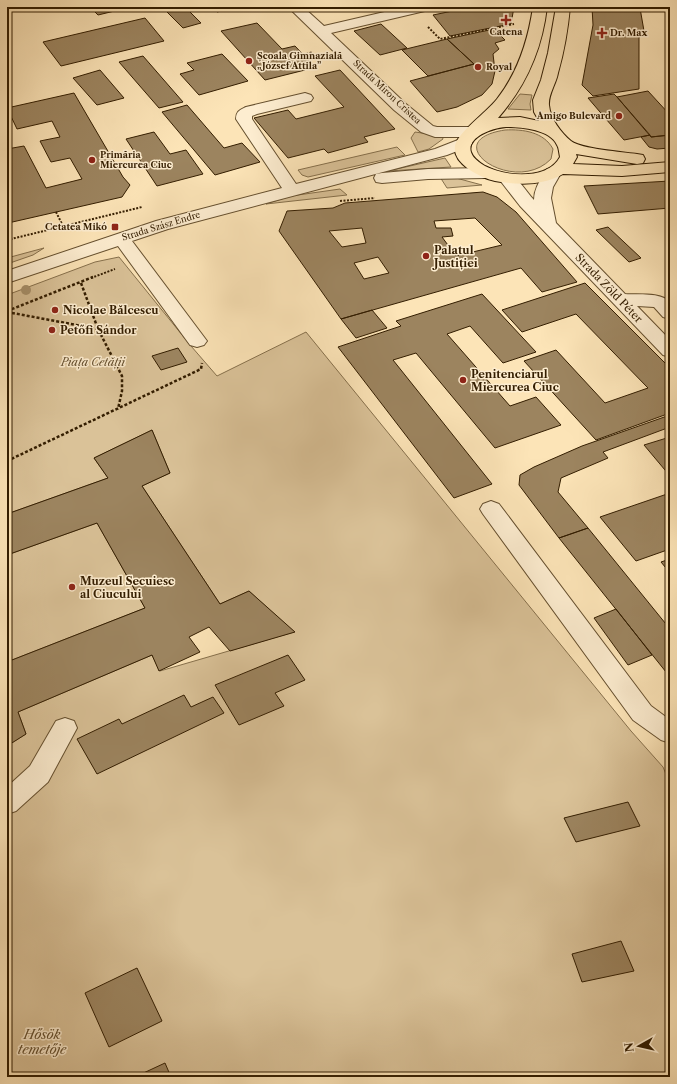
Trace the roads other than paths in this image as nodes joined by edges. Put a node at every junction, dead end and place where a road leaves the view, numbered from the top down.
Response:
1 (296, 7) edge
2 (563, 7) edge
3 (417, 9) edge
4 (539, 13) edge
5 (322, 31) junction
6 (305, 98) dead end
7 (471, 135) junction
8 (561, 139) junction
9 (670, 162) edge
10 (670, 167) edge
11 (557, 171) junction
12 (486, 173) junction
13 (507, 179) junction
14 (317, 184) junction
15 (292, 190) junction
16 (548, 224) junction
17 (121, 238) junction
18 (7, 278) edge
19 (619, 299) junction
20 (670, 313) edge
21 (197, 341) dead end
22 (670, 351) edge
23 (491, 509) dead end
24 (65, 728) dead end
25 (670, 733) edge
26 (7, 803) edge

1 - 5 street, Strada Miron Cristea
2 - 8 main road
3 - 5 street
4 - 7 main road
5 - 7 street, Strada Miron Cristea
6 - 15 street
7 - 8 main road
7 - 12 main road
7 - 14 street, Strada Szász Endre
8 - 9 main road
8 - 11 main road
10 - 11 main road
11 - 13 main road
11 - 16 street, Strada Zöld Péter
12 - 13 main road
12 - 14 street, Strada Szász Endre
13 - 16 street, Strada Zöld Péter
14 - 15 street, Strada Szász Endre
15 - 17 street, Strada Szász Endre
16 - 19 street, Strada Zöld Péter
17 - 18 street, Strada Szász Endre
17 - 21 street
19 - 20 street
19 - 22 street, Strada Zöld Péter
23 - 25 street
24 - 26 street

